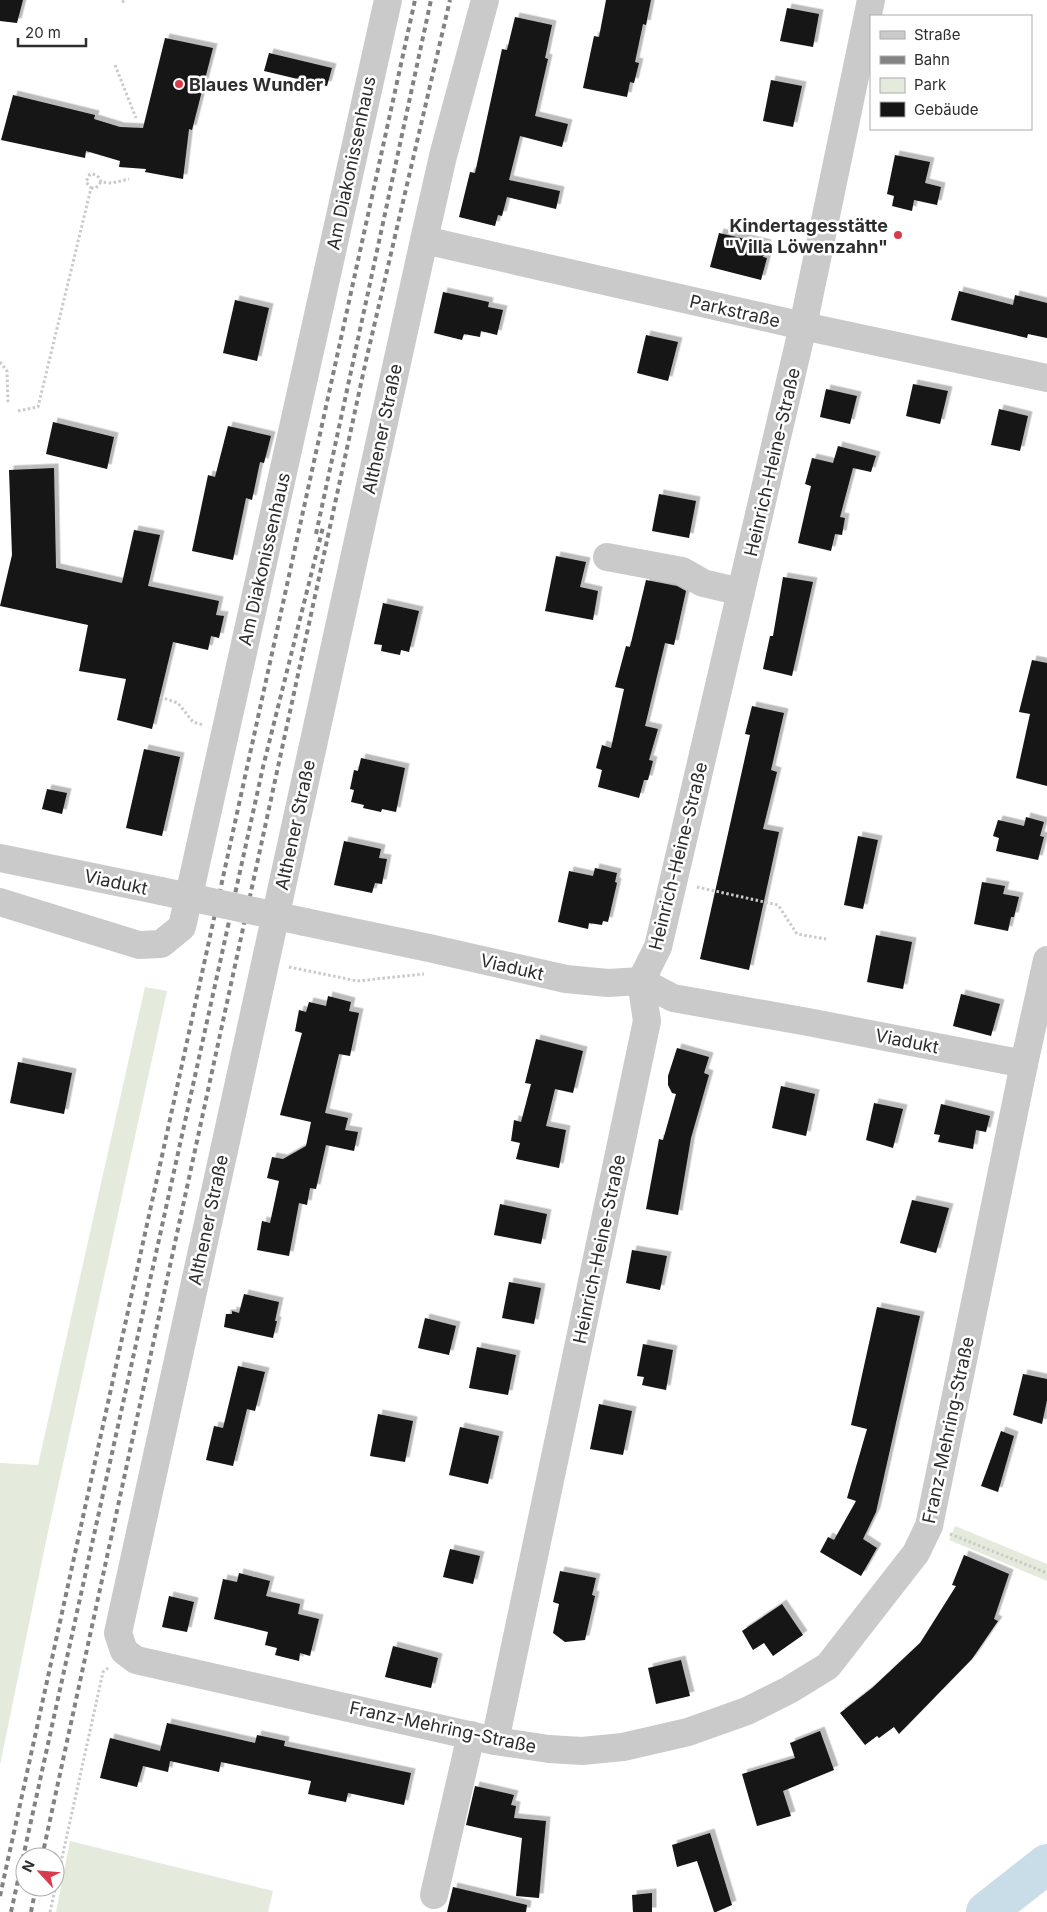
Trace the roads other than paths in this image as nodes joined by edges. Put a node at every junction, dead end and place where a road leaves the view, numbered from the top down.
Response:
1 (388, 0) edge
2 (485, 0) edge
3 (871, 0) edge
4 (424, 240) junction
5 (803, 326) junction
6 (1047, 378) edge
7 (607, 557) dead end
8 (741, 592) junction
9 (0, 858) edge
10 (0, 902) edge
11 (1047, 960) edge
12 (641, 981) junction
13 (1024, 1064) junction
14 (124, 1651) joint
15 (483, 1738) junction
16 (434, 1895) dead end

1 - 10 street, Am Diakonissenhaus
2 - 4 street, Althener Straße
3 - 5 street, Heinrich-Heine-Straße
4 - 5 street, Parkstraße
4 - 14 street, Althener Straße
5 - 6 street, Parkstraße
5 - 8 street, Heinrich-Heine-Straße
7 - 8 street
8 - 12 street, Heinrich-Heine-Straße
9 - 12 street, Viadukt, bridge
11 - 13 street, Franz-Mehring-Straße
12 - 13 street, Viadukt
12 - 15 street, Heinrich-Heine-Straße
13 - 15 street, Franz-Mehring-Straße
14 - 15 street, Franz-Mehring-Straße
15 - 16 street, Heinrich-Heine-Straße

